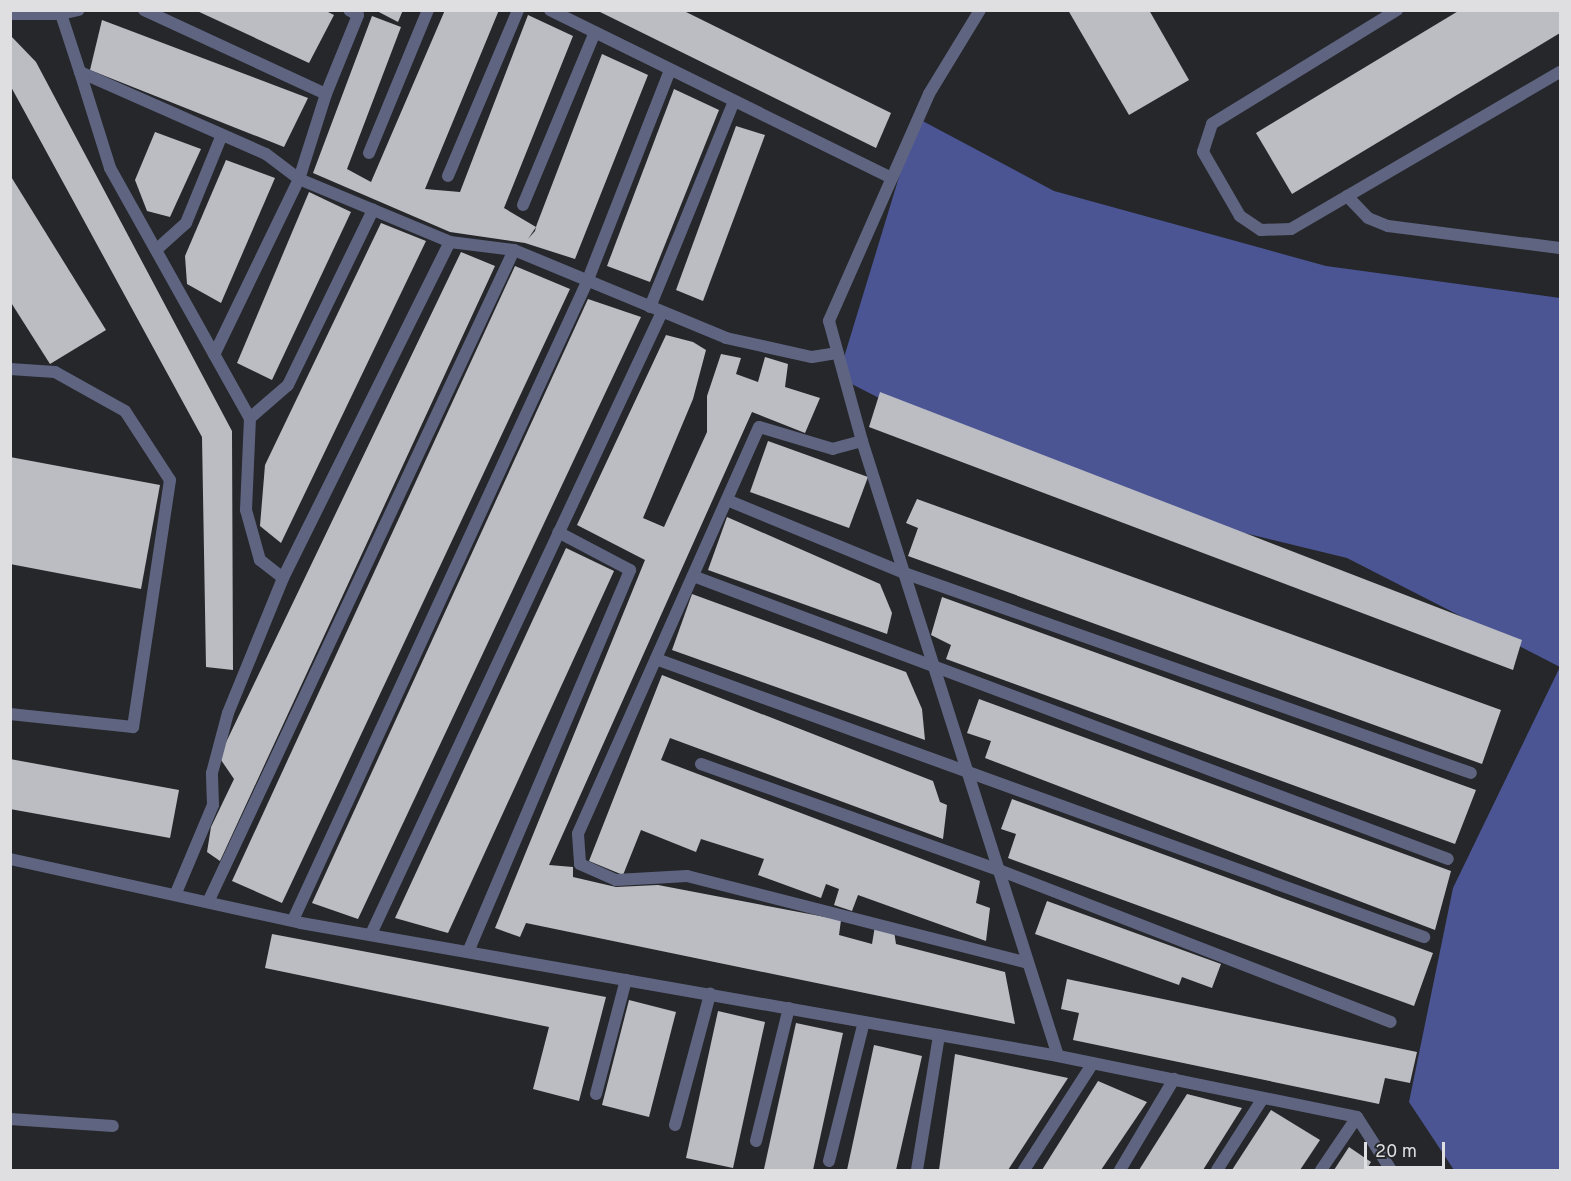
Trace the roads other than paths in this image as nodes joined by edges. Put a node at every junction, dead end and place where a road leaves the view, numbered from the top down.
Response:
1 (79, 10) edge
2 (144, 10) edge
3 (349, 10) edge
4 (428, 10) edge
5 (518, 10) edge
6 (550, 10) edge
7 (980, 10) edge
8 (1397, 10) edge
9 (10, 14) edge
10 (61, 14) junction
11 (595, 32) junction
12 (670, 69) junction
13 (80, 72) junction
14 (1560, 72) edge
15 (326, 94) junction
16 (734, 101) junction
17 (222, 135) junction
18 (369, 153) dead end
19 (448, 176) dead end
20 (892, 178) junction
21 (299, 179) junction
22 (1347, 196) junction
23 (523, 205) dead end
24 (373, 210) junction
25 (450, 242) junction
26 (1560, 248) edge
27 (156, 250) junction
28 (514, 250) junction
29 (588, 282) junction
30 (656, 310) junction
31 (838, 353) junction
32 (214, 355) junction
33 (10, 369) edge
34 (250, 418) junction
35 (862, 441) junction
36 (727, 500) junction
37 (558, 532) junction
38 (904, 573) junction
39 (693, 576) junction
40 (283, 578) junction
41 (656, 659) junction
42 (934, 667) junction
43 (10, 714) edge
44 (701, 764) dead end
45 (968, 773) junction
46 (1471, 773) dead end
47 (10, 859) edge
48 (1448, 859) dead end
49 (999, 870) junction
50 (176, 893) junction
51 (209, 900) junction
52 (293, 920) junction
53 (371, 934) junction
54 (1424, 937) dead end
55 (468, 952) junction
56 (1028, 963) junction
57 (626, 980) junction
58 (710, 994) junction
59 (789, 1008) junction
60 (864, 1022) junction
61 (1390, 1022) dead end
62 (939, 1035) junction
63 (1058, 1056) junction
64 (1093, 1063) junction
65 (1174, 1079) junction
66 (596, 1094) dead end
67 (1263, 1098) junction
68 (1357, 1117) junction
69 (10, 1119) edge
70 (675, 1125) dead end
71 (113, 1126) dead end
72 (756, 1141) dead end
73 (829, 1161) dead end
74 (917, 1170) edge
75 (1024, 1170) edge
76 (1120, 1170) edge
77 (1217, 1170) edge
78 (1321, 1170) edge
79 (1391, 1170) edge

1 - 10 lane
2 - 15 lane
3 - 15 lane
4 - 18 lane
5 - 19 lane
6 - 11 lane
7 - 20 lane
8 - 22 lane
9 - 10 lane
10 - 13 lane
11 - 12 lane
11 - 23 lane
12 - 16 lane
12 - 29 lane
13 - 17 lane
13 - 27 lane
14 - 22 lane
15 - 21 lane
16 - 20 lane
16 - 30 lane
17 - 21 lane
17 - 27 lane
20 - 31 lane
21 - 24 lane
21 - 32 lane
22 - 26 lane
24 - 25 lane
24 - 34 lane
25 - 28 lane
25 - 40 lane
27 - 32 lane
28 - 29 lane
28 - 51 lane
29 - 30 lane
29 - 52 lane
30 - 31 lane
30 - 37 lane
31 - 35 lane
32 - 34 lane
33 - 43 lane
34 - 40 lane
35 - 36 lane
35 - 38 lane
36 - 38 lane
36 - 39 lane
37 - 53 lane
37 - 55 lane
38 - 42 lane
38 - 46 lane
39 - 41 lane
39 - 42 lane
40 - 50 lane
41 - 45 lane
41 - 56 lane
42 - 45 lane
42 - 48 lane
44 - 49 lane
45 - 49 lane
45 - 54 lane
47 - 50 lane
49 - 56 lane
49 - 61 lane
50 - 51 lane
51 - 52 lane
52 - 53 lane
53 - 55 lane
55 - 57 lane
56 - 63 lane
57 - 58 lane
57 - 66 lane
58 - 59 lane
58 - 70 lane
59 - 60 lane
59 - 72 lane
60 - 62 lane
60 - 73 lane
62 - 63 lane
62 - 74 lane
63 - 64 lane
64 - 65 lane
64 - 75 lane
65 - 67 lane
65 - 76 lane
67 - 68 lane
67 - 77 lane
68 - 78 lane
68 - 79 lane
69 - 71 lane

